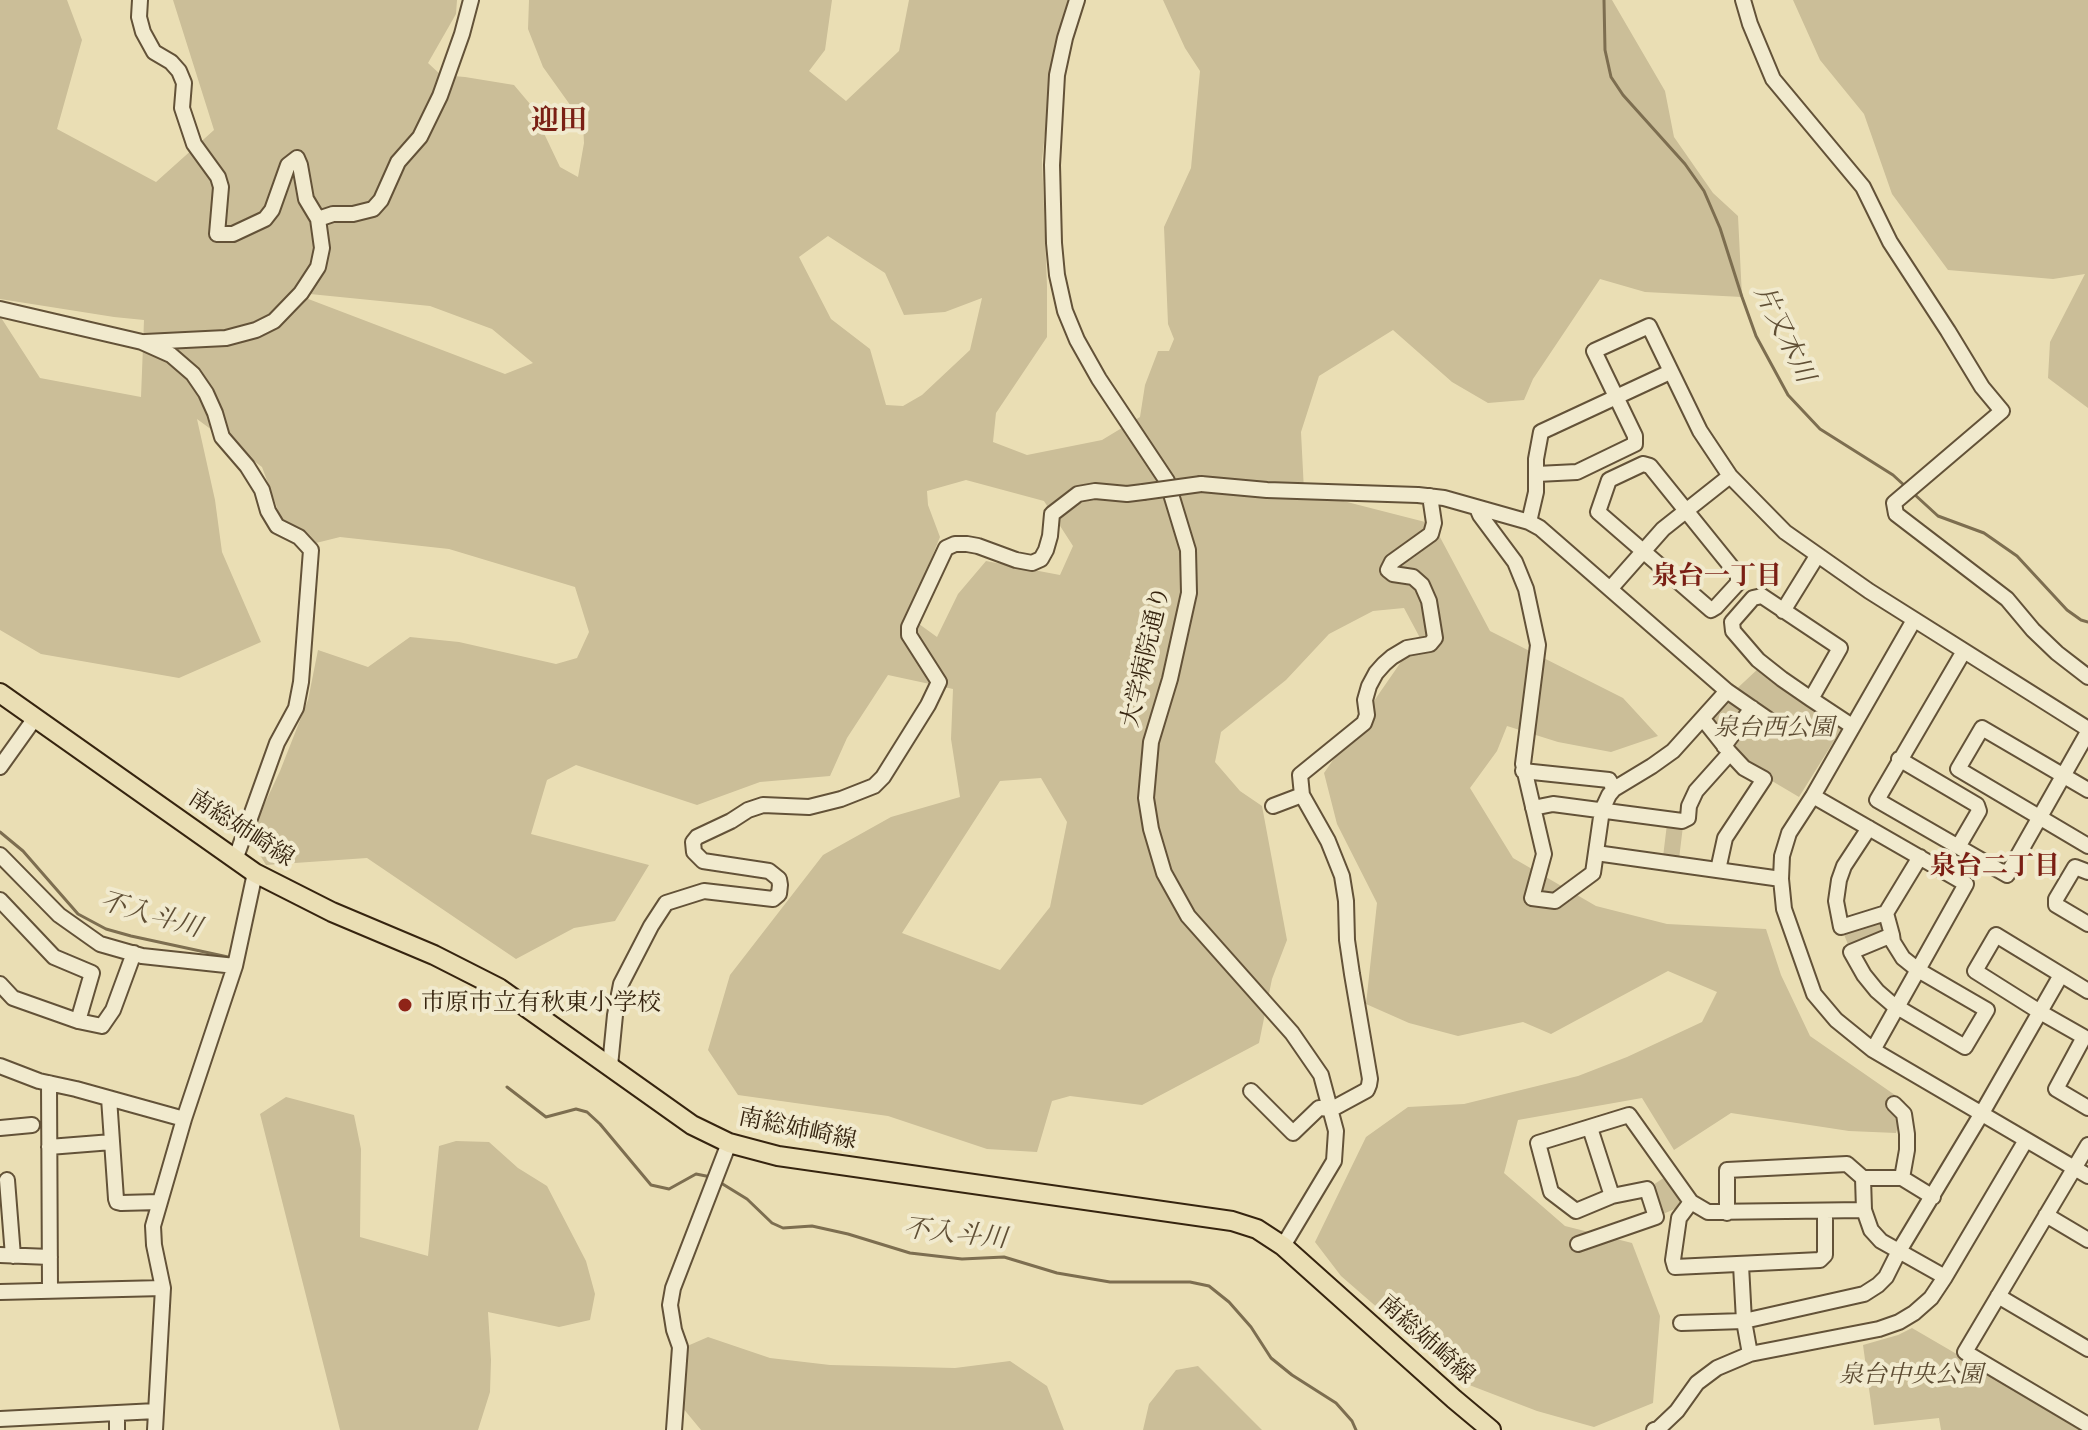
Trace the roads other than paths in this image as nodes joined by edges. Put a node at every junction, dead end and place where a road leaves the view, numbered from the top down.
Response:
1 (140, 0) edge
2 (471, 0) edge
3 (1077, 0) edge
4 (1743, 0) edge
5 (318, 219) junction
6 (0, 309) edge
7 (142, 342) junction
8 (1670, 372) junction
9 (1616, 397) junction
10 (1537, 474) junction
11 (1730, 476) junction
12 (1430, 496) junction
13 (1477, 508) junction
14 (1685, 510) junction
15 (1529, 522) junction
16 (1642, 551) junction
17 (1817, 556) junction
18 (1610, 589) junction
19 (1783, 611) junction
20 (1914, 620) junction
21 (1964, 651) junction
22 (2088, 677) edge
23 (1727, 691) junction
24 (0, 693) edge
25 (1811, 699) junction
26 (1752, 708) junction
27 (35, 718) junction
28 (1703, 719) junction
29 (1852, 726) junction
30 (1779, 727) dead end
31 (2088, 731) edge
32 (1727, 750) junction
33 (1899, 759) junction
34 (0, 767) edge
35 (1523, 771) junction
36 (2064, 775) junction
37 (1614, 789) junction
38 (2088, 790) edge
39 (1302, 795) junction
40 (1813, 796) junction
41 (1273, 806) dead end
42 (1533, 808) junction
43 (1602, 810) junction
44 (2040, 817) junction
45 (1869, 828) junction
46 (2088, 846) edge
47 (1958, 847) junction
48 (1596, 853) junction
49 (0, 855) edge
50 (1920, 857) junction
51 (235, 860) junction
52 (1718, 870) junction
53 (2088, 872) edge
54 (255, 873) junction
55 (1781, 879) junction
56 (0, 900) edge
57 (1886, 913) junction
58 (2088, 924) edge
59 (1892, 935) junction
60 (134, 953) junction
61 (235, 966) junction
62 (1918, 970) junction
63 (2061, 975) junction
64 (0, 984) edge
65 (2088, 991) edge
66 (1897, 1007) junction
67 (2040, 1012) junction
68 (78, 1021) junction
69 (1873, 1050) junction
70 (0, 1066) edge
71 (610, 1066) junction
72 (49, 1083) junction
73 (1251, 1091) dead end
74 (109, 1098) junction
75 (1894, 1104) dead end
76 (2088, 1108) edge
77 (1332, 1109) junction
78 (1982, 1113) junction
79 (184, 1119) junction
80 (32, 1125) dead end
81 (0, 1128) edge
82 (1590, 1128) junction
83 (2026, 1140) junction
84 (112, 1142) junction
85 (729, 1143) junction
86 (2088, 1145) edge
87 (49, 1147) junction
88 (2075, 1168) junction
89 (2088, 1176) edge
90 (1863, 1178) junction
91 (1902, 1178) junction
92 (7, 1180) dead end
93 (1612, 1196) junction
94 (1933, 1197) junction
95 (159, 1202) junction
96 (1691, 1202) junction
97 (1864, 1210) junction
98 (1825, 1211) junction
99 (1727, 1213) junction
100 (2046, 1215) junction
101 (2088, 1240) edge
102 (1578, 1244) dead end
103 (1283, 1246) junction
104 (1899, 1251) junction
105 (6, 1256) edge
106 (50, 1257) junction
107 (1741, 1265) junction
108 (1945, 1277) junction
109 (163, 1288) junction
110 (50, 1290) junction
111 (0, 1292) edge
112 (1998, 1296) junction
113 (1744, 1321) junction
114 (1681, 1323) dead end
115 (2088, 1349) edge
116 (1750, 1354) junction
117 (156, 1411) junction
118 (117, 1413) junction
119 (0, 1419) edge
120 (2088, 1424) edge
121 (160, 1429) edge
122 (117, 1430) edge
123 (674, 1430) edge
124 (1491, 1430) edge
125 (1654, 1430) edge

1 - 5 street
2 - 5 street
3 - 77 street, 大学病院通り
4 - 22 street
5 - 7 street
6 - 7 street
7 - 51 street
8 - 9 street
8 - 9 street
8 - 11 street
9 - 10 street
9 - 10 street
10 - 15 street
11 - 14 street
11 - 17 street
12 - 13 street
12 - 39 street
12 - 71 street, bridge
13 - 15 street
13 - 35 street
14 - 16 street
14 - 16 street
14 - 16 street
15 - 18 street
16 - 18 street
17 - 19 street
17 - 20 street
18 - 23 street
19 - 25 street
19 - 25 street
20 - 21 street
20 - 29 street
21 - 31 street
21 - 33 street
23 - 26 street
23 - 28 street
24 - 27 main road, 南総姉崎線
25 - 29 street
26 - 30 street
26 - 32 street
27 - 34 street
27 - 51 main road, 南総姉崎線
28 - 32 street
28 - 37 street
29 - 40 street
31 - 36 street
32 - 43 street
32 - 52 street
33 - 47 street
33 - 47 street
35 - 37 street
35 - 42 street
36 - 38 street
36 - 44 street
36 - 44 street
37 - 43 street
39 - 41 street
39 - 77 street
40 - 45 street
40 - 55 street
42 - 43 street
42 - 48 street
43 - 48 street
44 - 46 street
44 - 47 street
45 - 50 street
45 - 57 street
48 - 52 street
49 - 60 street
50 - 57 street
50 - 62 street
51 - 54 main road, 南総姉崎線
52 - 55 street
53 - 58 street
54 - 61 street
54 - 71 main road, 南総姉崎線
55 - 69 street
56 - 68 street
57 - 59 street
59 - 62 street
59 - 66 street
60 - 61 street
60 - 68 street
61 - 79 street
62 - 66 street
62 - 66 street
63 - 65 street
63 - 67 street
63 - 67 street
64 - 68 street
66 - 69 street
67 - 76 street
67 - 78 street
69 - 78 street
70 - 72 street
71 - 85 main road, 南総姉崎線
72 - 74 street
72 - 87 street
73 - 77 street
74 - 79 street
74 - 84 street
75 - 91 street
77 - 103 street, 大学病院通り
78 - 83 street
78 - 94 street
79 - 95 street
80 - 81 street
82 - 93 street
82 - 93 street
82 - 96 street
83 - 88 street
83 - 108 street
84 - 87 street
84 - 95 street
85 - 103 main road, 南総姉崎線
85 - 123 street
86 - 88 street
87 - 106 street
88 - 89 street
88 - 100 street
90 - 91 street
90 - 97 street
90 - 99 street
91 - 94 street
92 - 105 street
93 - 102 street
94 - 104 street
95 - 109 street
96 - 99 street
96 - 107 street
97 - 98 street
97 - 104 street
98 - 99 street
98 - 107 street
100 - 101 street
100 - 112 street
103 - 124 main road, 南総姉崎線
104 - 108 street
104 - 113 street
105 - 106 street
106 - 110 street
107 - 113 street
108 - 116 street
109 - 110 street
109 - 117 street
110 - 111 street
112 - 115 street
112 - 120 street
113 - 114 street
113 - 116 street
116 - 125 street
117 - 118 street
117 - 121 street
118 - 119 street
118 - 122 street

